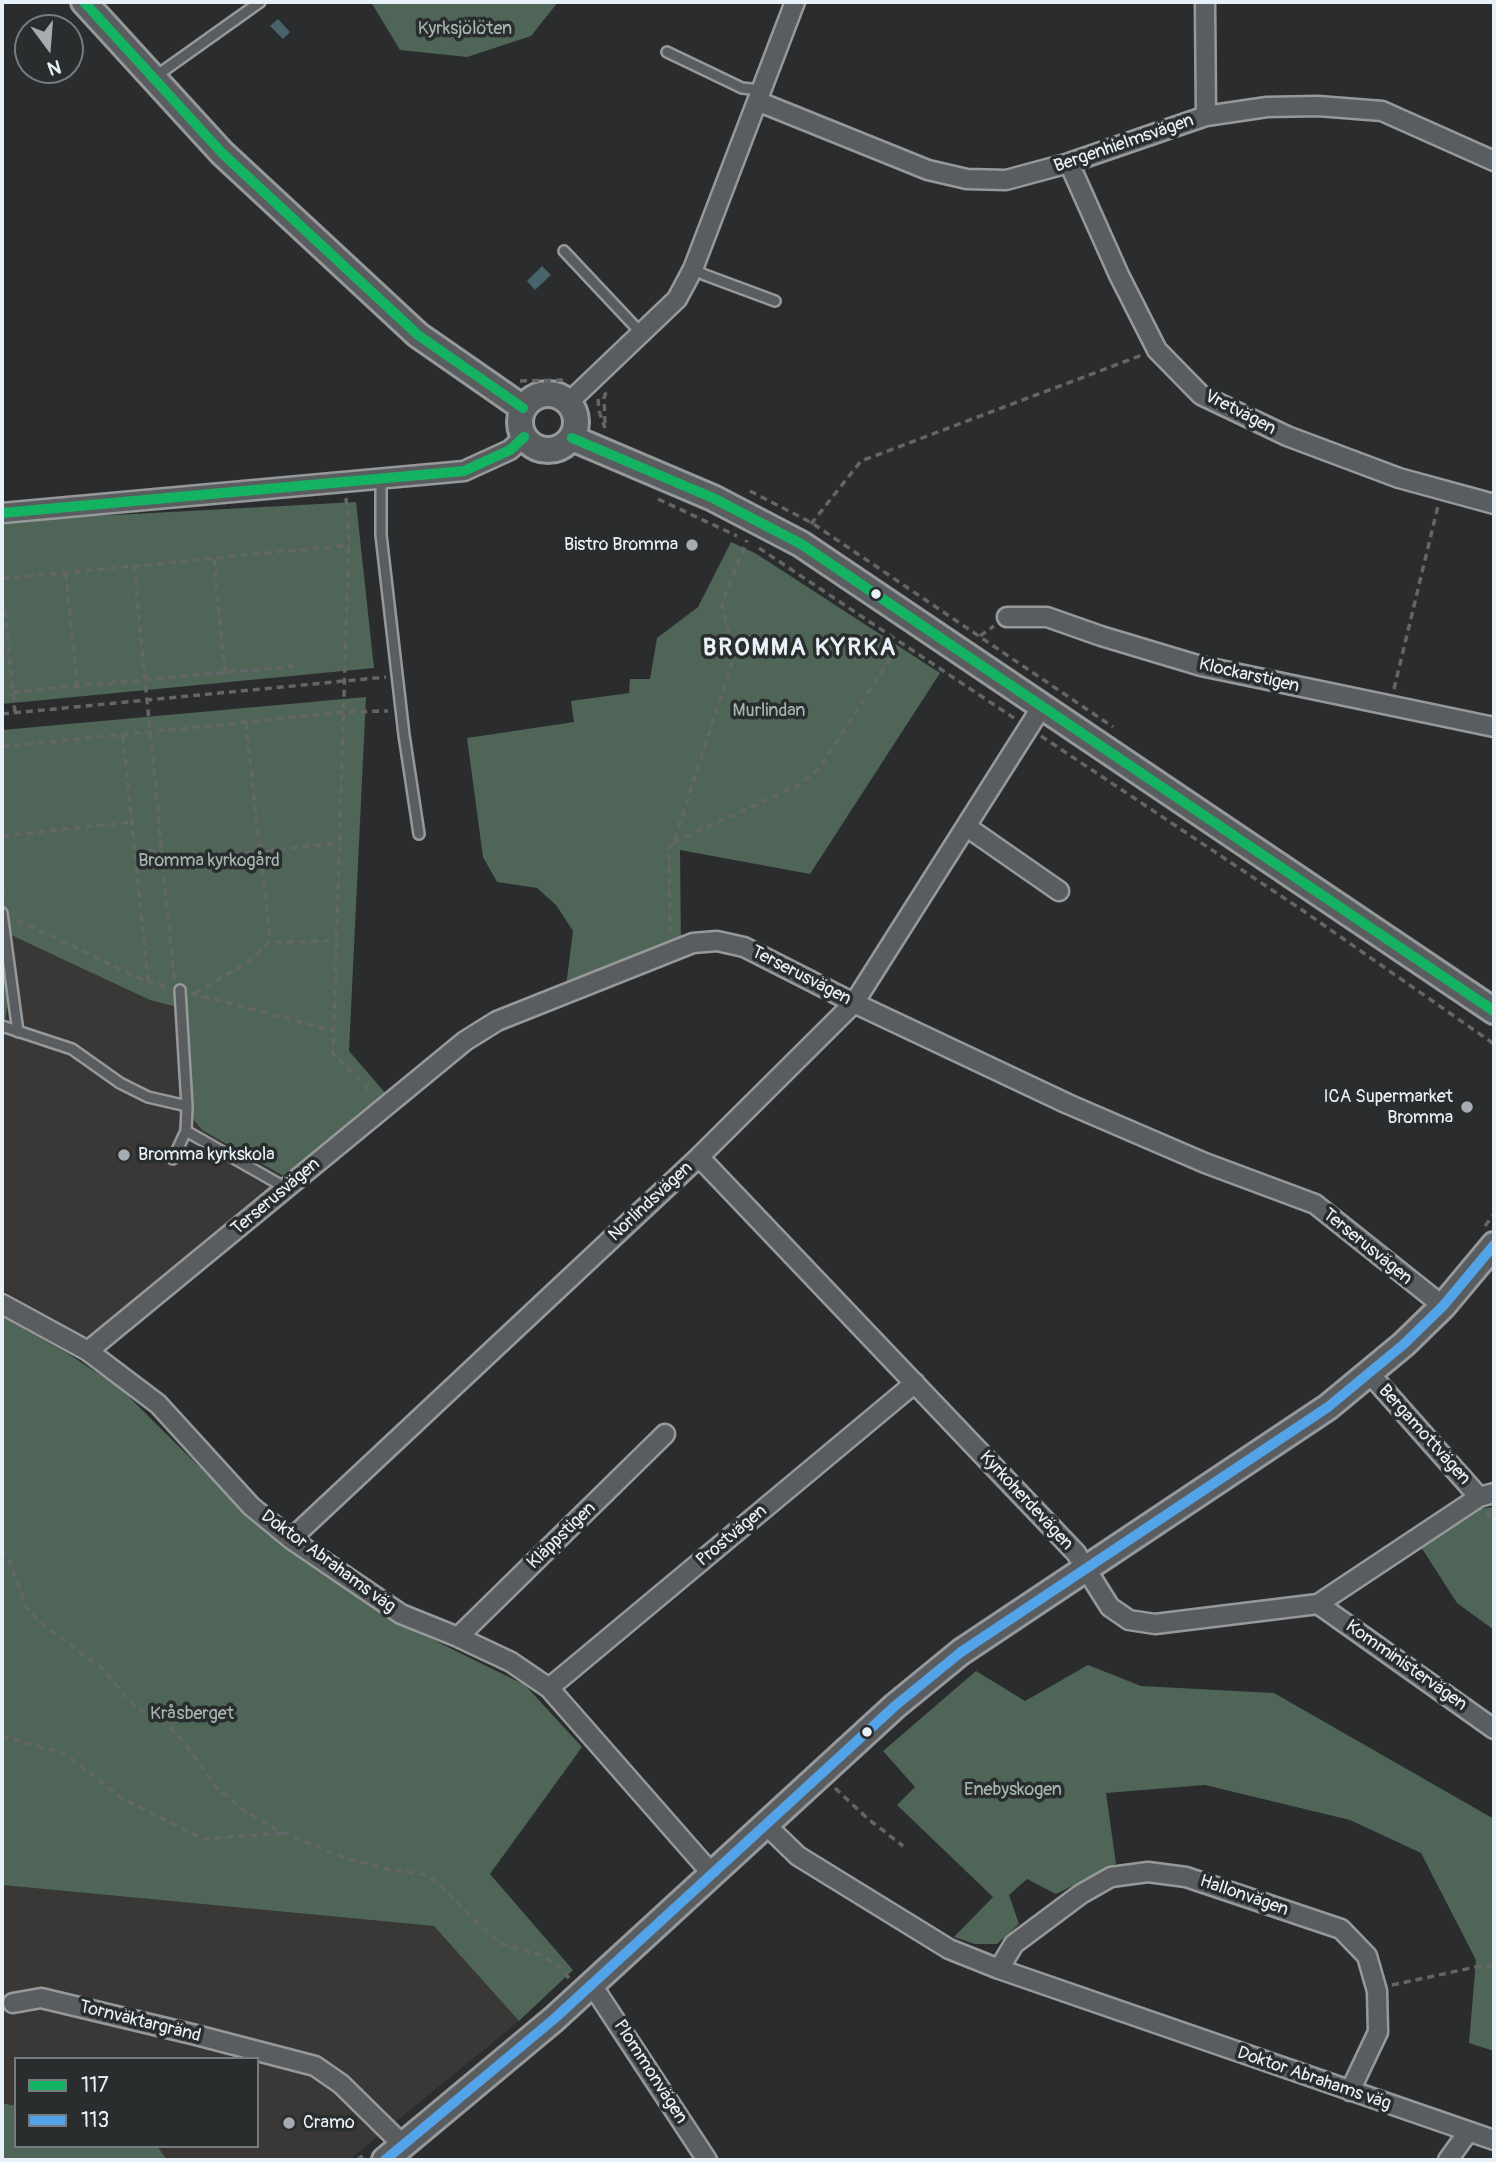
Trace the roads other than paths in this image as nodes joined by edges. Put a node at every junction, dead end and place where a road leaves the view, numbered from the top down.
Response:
1 (84, 2) edge
2 (260, 2) edge
3 (795, 2) edge
4 (1205, 2) edge
5 (667, 52) dead end
6 (154, 78) junction
7 (759, 96) junction
8 (1206, 116) junction
9 (1494, 161) edge
10 (1069, 163) junction
11 (564, 251) dead end
12 (693, 269) junction
13 (775, 301) dead end
14 (642, 334) junction
15 (577, 395) junction
16 (523, 408) junction
17 (524, 437) junction
18 (572, 438) junction
19 (381, 478) junction
20 (1494, 504) edge
21 (2, 513) edge
22 (1007, 617) dead end
23 (1041, 708) junction
24 (1494, 727) edge
25 (967, 827) junction
26 (419, 834) dead end
27 (1059, 891) dead end
28 (2, 913) edge
29 (180, 990) road end
30 (854, 1003) junction
31 (1494, 1011) edge
32 (2, 1026) edge
33 (18, 1032) junction
34 (187, 1106) junction
35 (186, 1131) junction
36 (699, 1157) junction
37 (173, 1159) dead end
38 (286, 1188) junction
39 (1494, 1245) edge
40 (2, 1304) edge
41 (1443, 1306) junction
42 (88, 1351) junction
43 (1370, 1374) junction
44 (915, 1383) junction
45 (665, 1434) dead end
46 (1487, 1495) edge
47 (291, 1539) junction
48 (1086, 1567) junction
49 (1318, 1604) junction
50 (458, 1637) junction
51 (549, 1688) junction
52 (1494, 1728) edge
53 (766, 1825) junction
54 (713, 1875) junction
55 (999, 1969) junction
56 (581, 1982) junction
57 (13, 2003) dead end
58 (1350, 2091) junction
59 (1468, 2132) junction
60 (1494, 2140) edge
61 (394, 2153) edge
62 (707, 2160) edge
63 (1447, 2160) edge

1 - 6 street
2 - 6 lane
3 - 7 street
4 - 8 street
5 - 7 lane
6 - 16 street
7 - 10 street, Bergenhielmsvägen
7 - 12 street
8 - 9 street, Bergenhielmsvägen
8 - 10 street, Bergenhielmsvägen
10 - 20 street, Vretvägen
11 - 14 lane
12 - 13 lane
12 - 14 street
14 - 15 street
15 - 16 street
15 - 18 street
16 - 17 street
17 - 18 street
17 - 19 street
18 - 23 street
19 - 21 street
19 - 26 lane
22 - 24 street, Klockarstigen
23 - 25 street, Norlindsvägen
23 - 31 street
25 - 27 street
25 - 30 street, Norlindsvägen
28 - 33 lane
29 - 34 lane
30 - 36 street, Norlindsvägen
30 - 38 street, Terserusvägen
30 - 41 street, Terserusvägen
32 - 33 lane
33 - 34 lane
34 - 35 lane
35 - 37 lane
35 - 38 lane
36 - 44 street, Kyrkoherdevägen
36 - 47 street, Norlindsvägen
38 - 42 street, Terserusvägen
39 - 41 street
40 - 42 street, Doktor Abrahams väg
41 - 43 street
42 - 47 street, Doktor Abrahams väg
43 - 46 street, Bergamottvägen
43 - 48 street
44 - 48 street, Kyrkoherdevägen
44 - 51 street, Prostvägen
45 - 50 street, Kläppstigen
46 - 49 street, Kyrkoherdevägen
47 - 50 street, Doktor Abrahams väg
48 - 49 street, Kyrkoherdevägen
48 - 53 street
49 - 52 street, Komministervägen
50 - 51 street, Doktor Abrahams väg
51 - 54 street, Doktor Abrahams väg
53 - 54 street
53 - 55 street, Doktor Abrahams väg
54 - 56 street
55 - 58 street, Doktor Abrahams väg
55 - 58 street, Hallonvägen
56 - 61 street
56 - 62 street, Plommonvägen
57 - 61 street, Tornväktargränd
58 - 59 street, Doktor Abrahams väg
59 - 60 street, Doktor Abrahams väg
59 - 63 street

